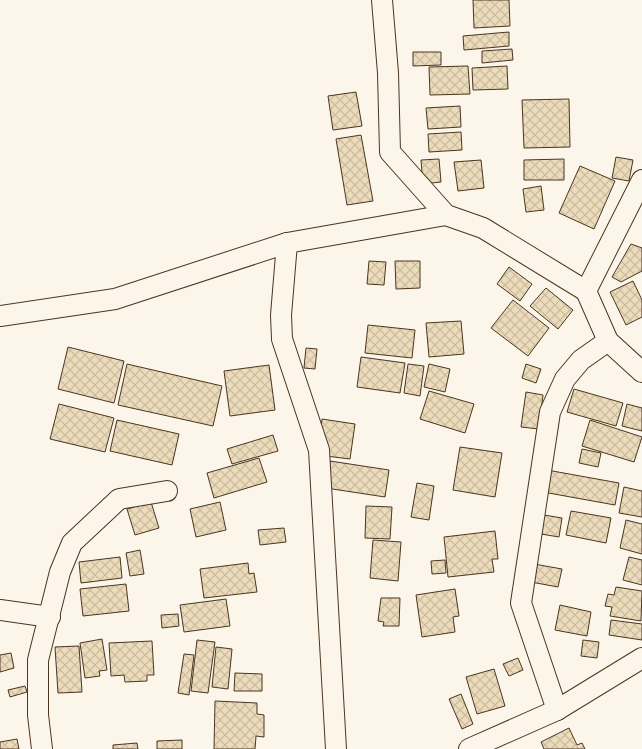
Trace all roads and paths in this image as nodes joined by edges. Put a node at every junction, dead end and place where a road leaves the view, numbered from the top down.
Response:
1 (382, 0) edge
2 (642, 180) edge
3 (446, 215) junction
4 (287, 243) junction
5 (586, 291) junction
6 (0, 316) edge
7 (608, 341) junction
8 (642, 372) edge
9 (167, 491) dead end
10 (0, 610) edge
11 (50, 617) junction
12 (642, 658) edge
13 (557, 710) junction
14 (42, 749) edge
15 (336, 749) edge
16 (469, 749) edge

1 - 3 street
2 - 5 street
3 - 4 street
3 - 5 street
4 - 6 street
4 - 15 street
5 - 7 street
7 - 8 street
7 - 13 street
9 - 11 street
10 - 11 street
11 - 14 street
12 - 13 street
13 - 16 street

